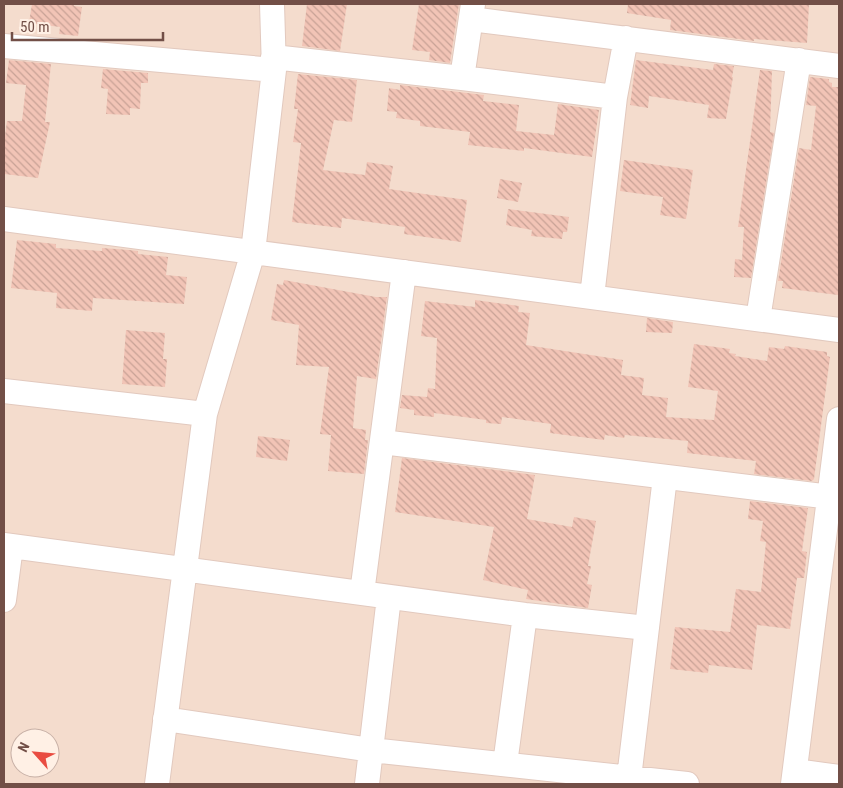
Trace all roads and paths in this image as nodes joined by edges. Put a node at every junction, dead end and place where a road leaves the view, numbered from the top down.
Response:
1 (272, 4) edge
2 (472, 11) edge
3 (626, 38) junction
4 (4, 46) edge
5 (799, 60) junction
6 (273, 63) junction
7 (839, 66) edge
8 (462, 78) junction
9 (614, 97) junction
10 (4, 219) edge
11 (252, 252) junction
12 (404, 272) junction
13 (592, 297) junction
14 (758, 319) junction
15 (839, 330) edge
16 (4, 391) edge
17 (206, 414) junction
18 (839, 419) edge
19 (382, 442) junction
20 (665, 477) junction
21 (834, 497) edge
22 (7, 546) edge
23 (185, 569) junction
24 (362, 593) junction
25 (389, 597) junction
26 (4, 600) edge
27 (525, 615) junction
28 (647, 628) junction
29 (165, 718) junction
30 (371, 750) junction
31 (518, 772) edge
32 (839, 777) edge
33 (629, 778) junction
34 (794, 778) edge
35 (156, 784) edge
36 (367, 784) edge
37 (687, 784) edge

1 - 6 street
2 - 3 street
2 - 8 street
3 - 5 street
3 - 9 street
4 - 6 street
5 - 7 street
5 - 14 street
6 - 8 street
6 - 11 street
8 - 9 street
9 - 13 street
10 - 11 street
11 - 12 street
11 - 17 street
12 - 13 street
12 - 19 street
13 - 14 street
14 - 15 street
16 - 17 street
17 - 23 street
18 - 21 street
19 - 20 street
19 - 24 street
20 - 21 street
20 - 28 street
21 - 34 street
22 - 23 street
22 - 26 street
23 - 24 street
23 - 29 street
24 - 25 street
25 - 27 street
25 - 30 street
27 - 28 street
27 - 31 street
28 - 33 street
29 - 30 street
29 - 35 street
30 - 31 street
30 - 36 street
31 - 33 street
32 - 34 street
33 - 37 street

